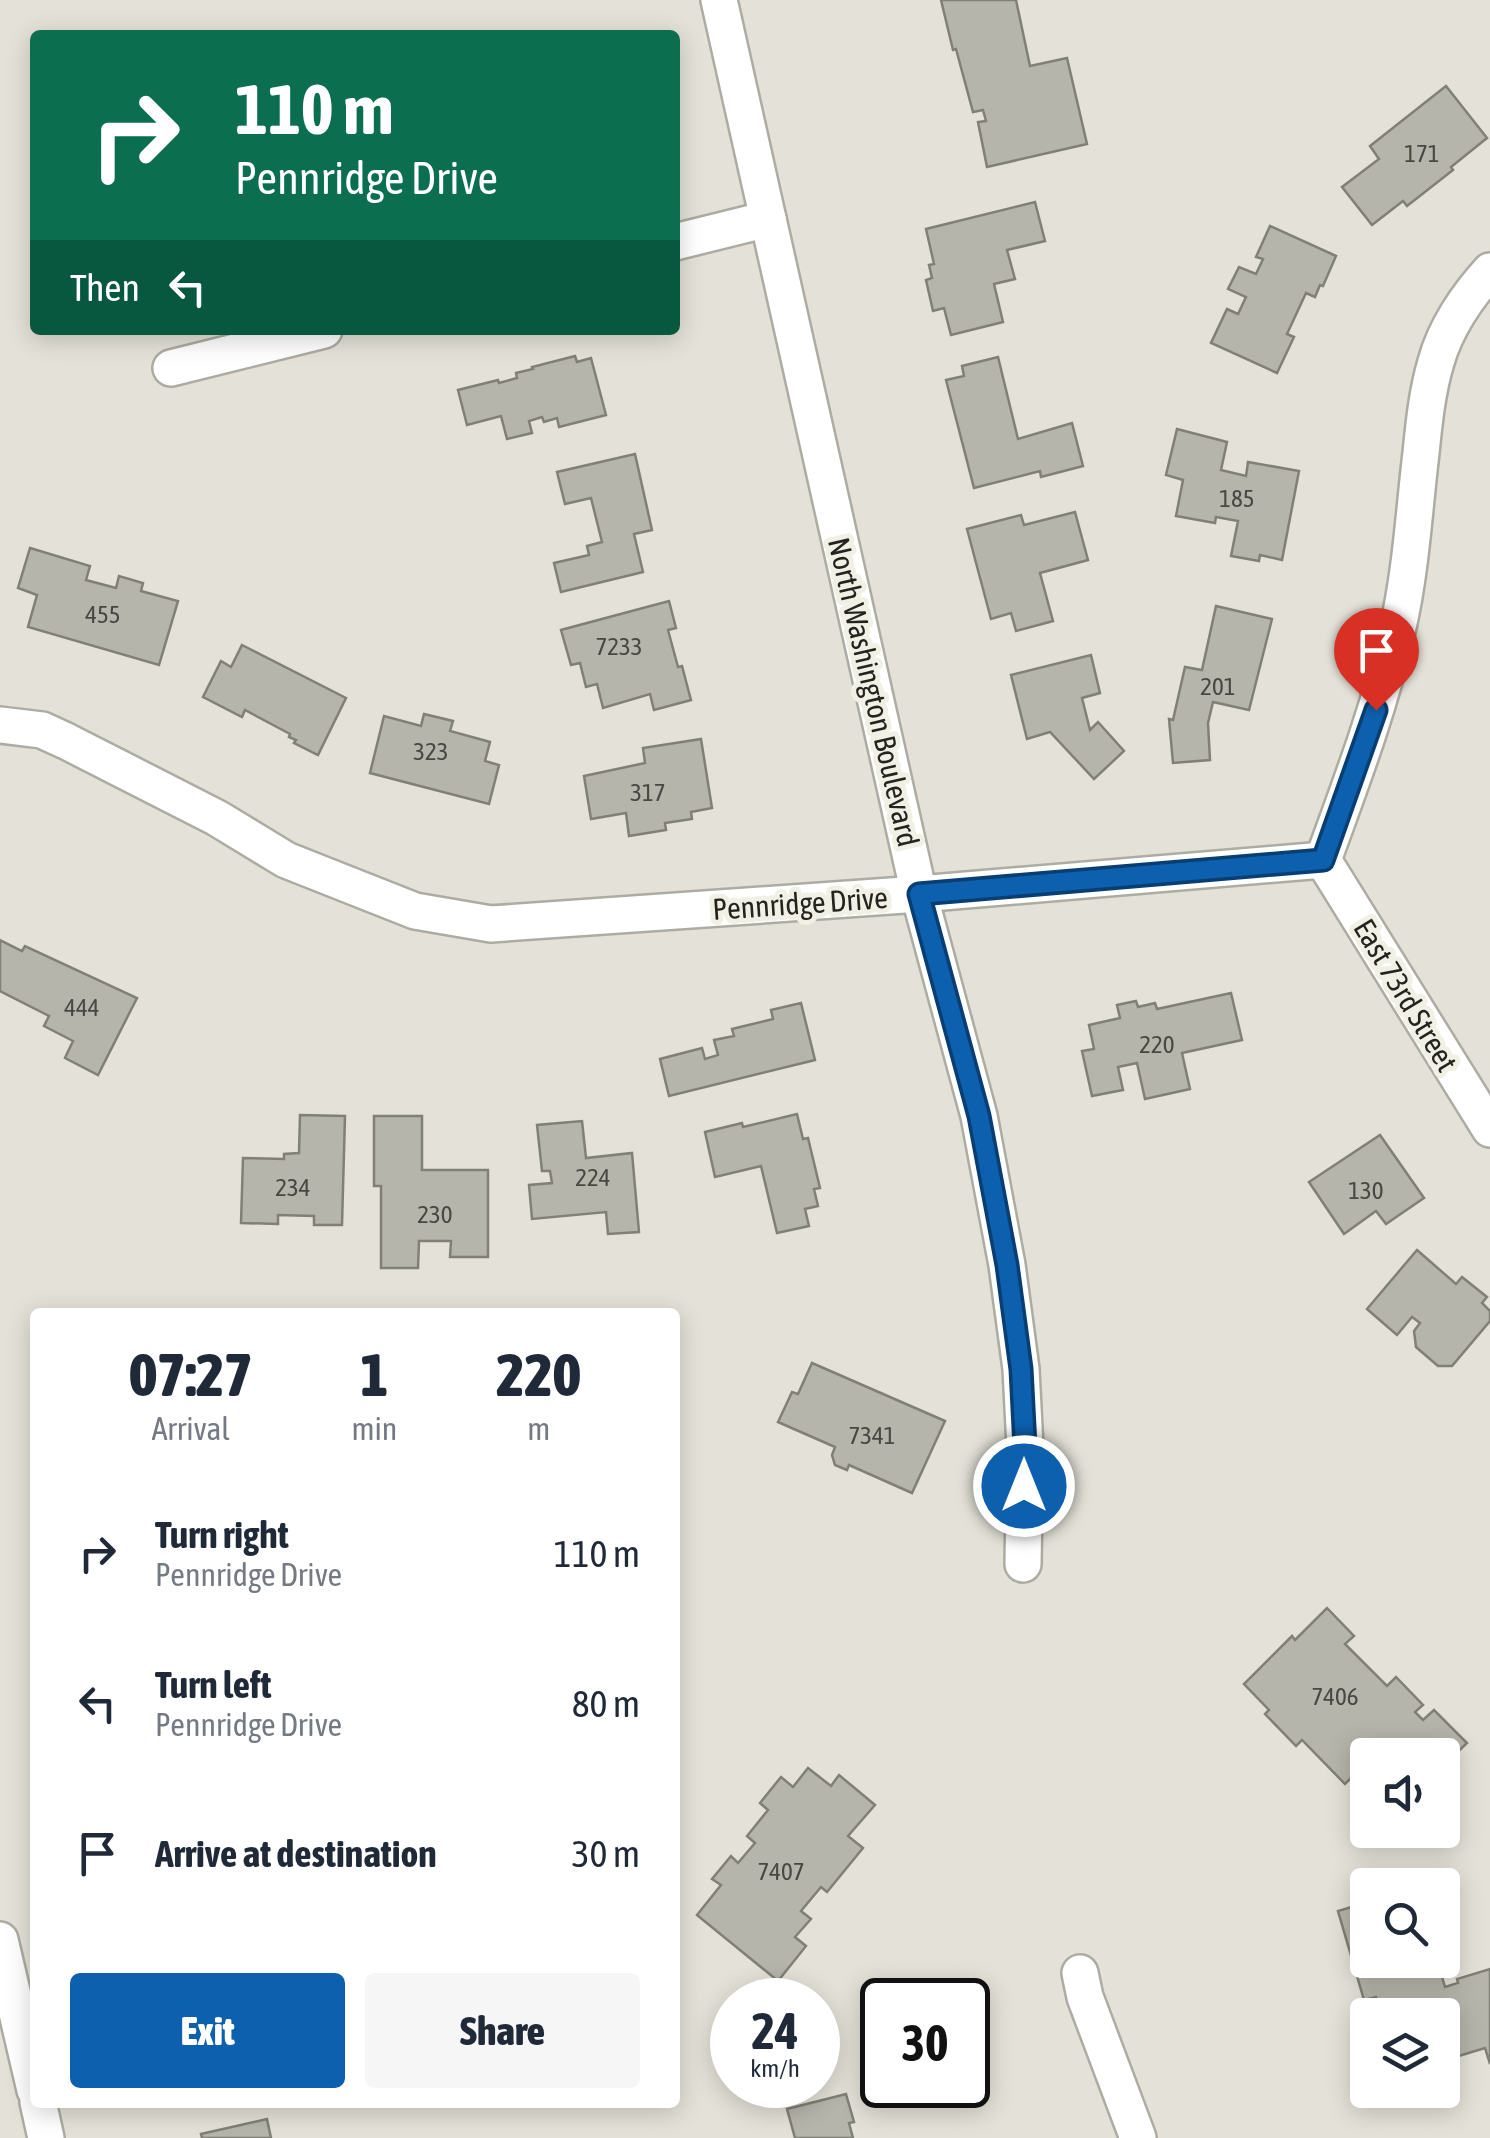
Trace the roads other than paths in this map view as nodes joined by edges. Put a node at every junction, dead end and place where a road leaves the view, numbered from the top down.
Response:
1 (718, 0) edge
2 (768, 219) junction
3 (680, 241) edge
4 (1490, 271) edge
5 (304, 335) edge
6 (171, 368) dead end
7 (0, 725) edge
8 (1323, 860) junction
9 (919, 894) junction
10 (1490, 1129) edge
11 (1023, 1564) dead end
12 (0, 1940) edge
13 (1080, 1973) dead end
14 (30, 2069) edge
15 (39, 2108) edge
16 (46, 2138) edge
17 (1138, 2138) edge

1 - 2 street, North Washington Boulevard
2 - 3 street
2 - 9 street, North Washington Boulevard
4 - 8 street
5 - 6 street
7 - 9 street, Pennridge Drive
8 - 9 street, Pennridge Drive
8 - 10 street, East 73rd Street
9 - 11 street, North Washington Boulevard
12 - 14 street
13 - 17 street
15 - 16 street

